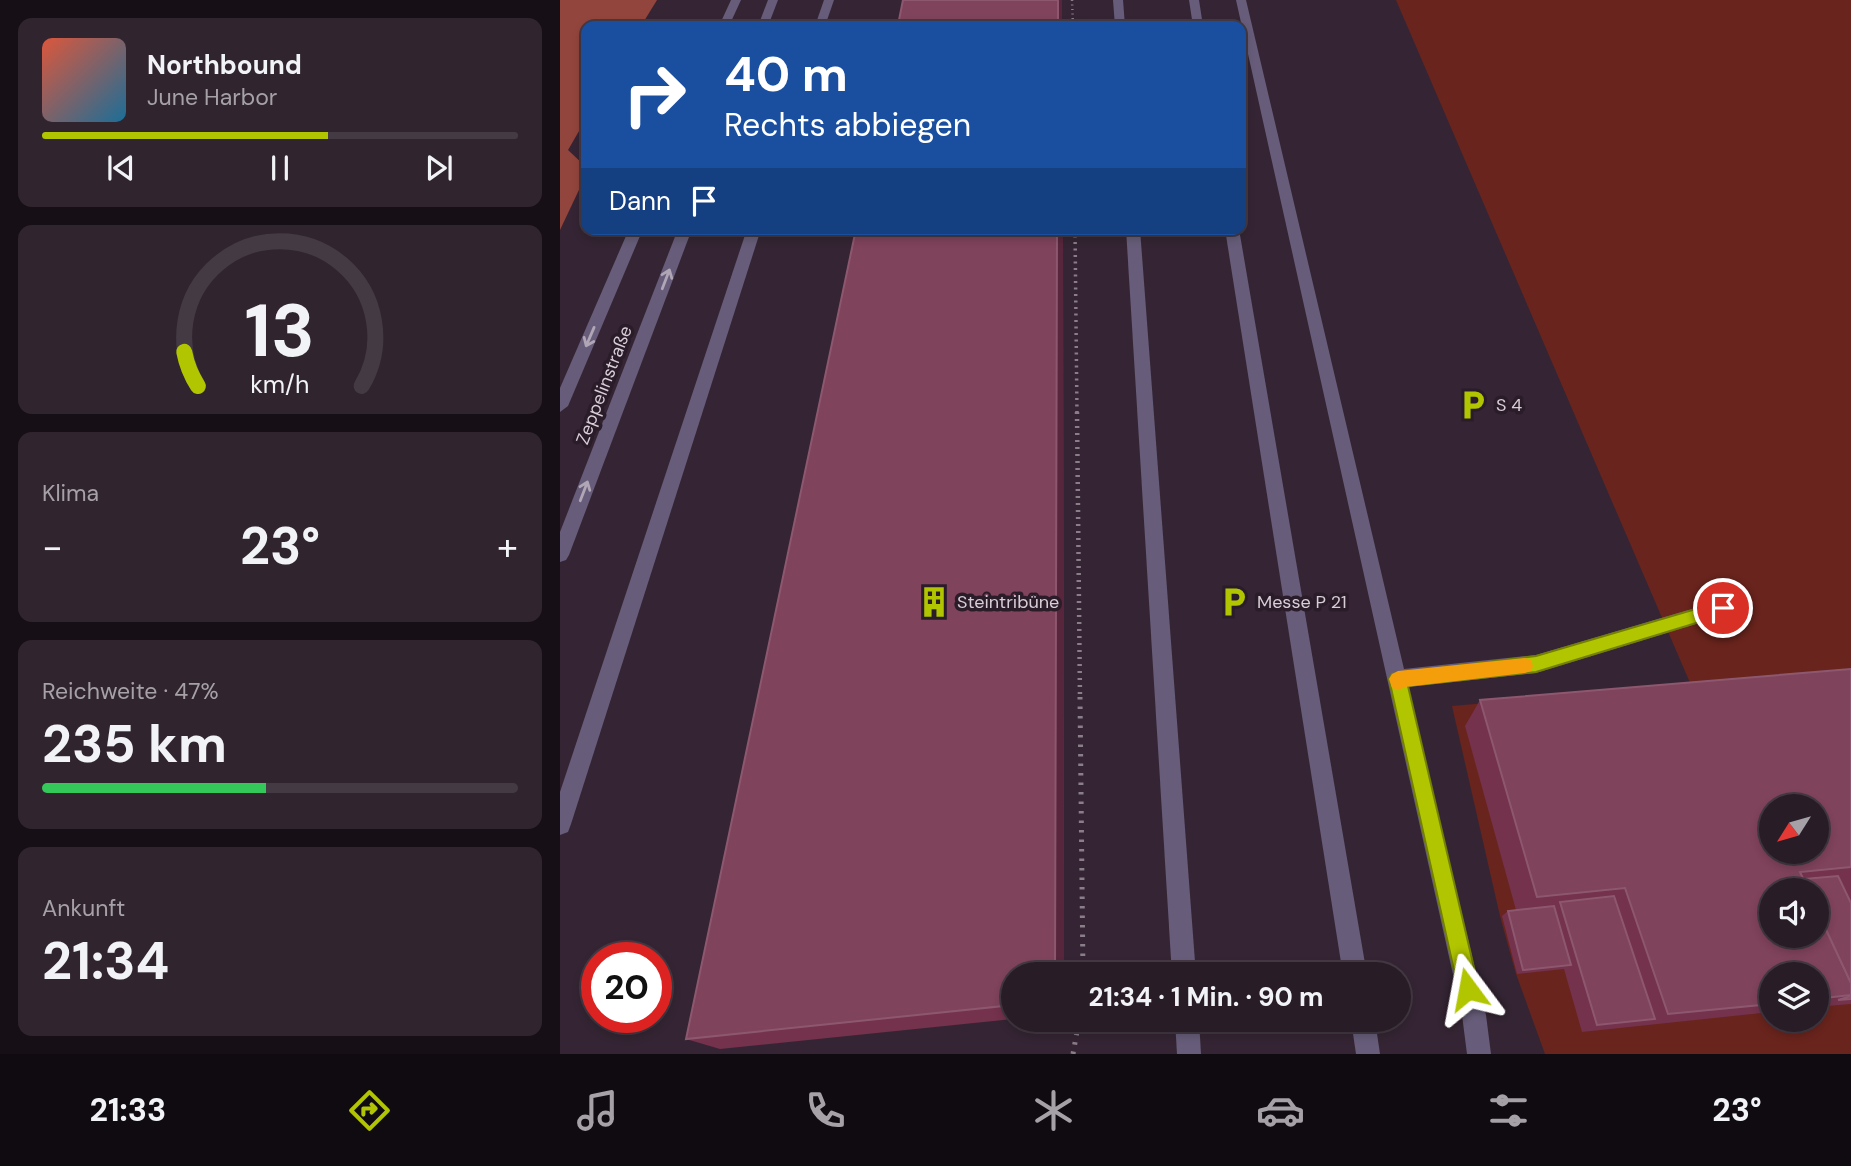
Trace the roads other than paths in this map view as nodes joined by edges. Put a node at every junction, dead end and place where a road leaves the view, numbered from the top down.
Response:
1 (736, 0) edge
2 (773, 0) edge
3 (828, 0) edge
4 (1118, 0) edge
5 (1194, 0) edge
6 (1241, 0) edge
7 (726, 21) edge
8 (765, 21) edge
9 (822, 21) edge
10 (1120, 21) edge
11 (1197, 21) edge
12 (1246, 21) edge
13 (1246, 22) edge
14 (633, 235) edge
15 (683, 235) edge
16 (752, 235) edge
17 (1133, 235) edge
18 (1233, 235) edge
19 (560, 406) edge
20 (560, 555) edge
21 (1723, 608) dead end
22 (1398, 679) junction
23 (560, 824) edge
24 (1183, 962) edge
25 (1353, 962) edge
26 (1188, 1032) edge
27 (1365, 1032) edge
28 (1189, 1054) edge
29 (1368, 1054) edge
30 (1479, 1054) edge

1 - 7 street
2 - 8 street
3 - 9 street
4 - 10 street
5 - 11 street
6 - 12 street
13 - 22 street
14 -> 19 street, Zeppelinstraße
20 -> 15 street, Zeppelinstraße
16 - 23 street
17 - 24 street
18 - 25 street
21 - 22 street
22 - 30 street
26 - 28 street
27 - 29 street

